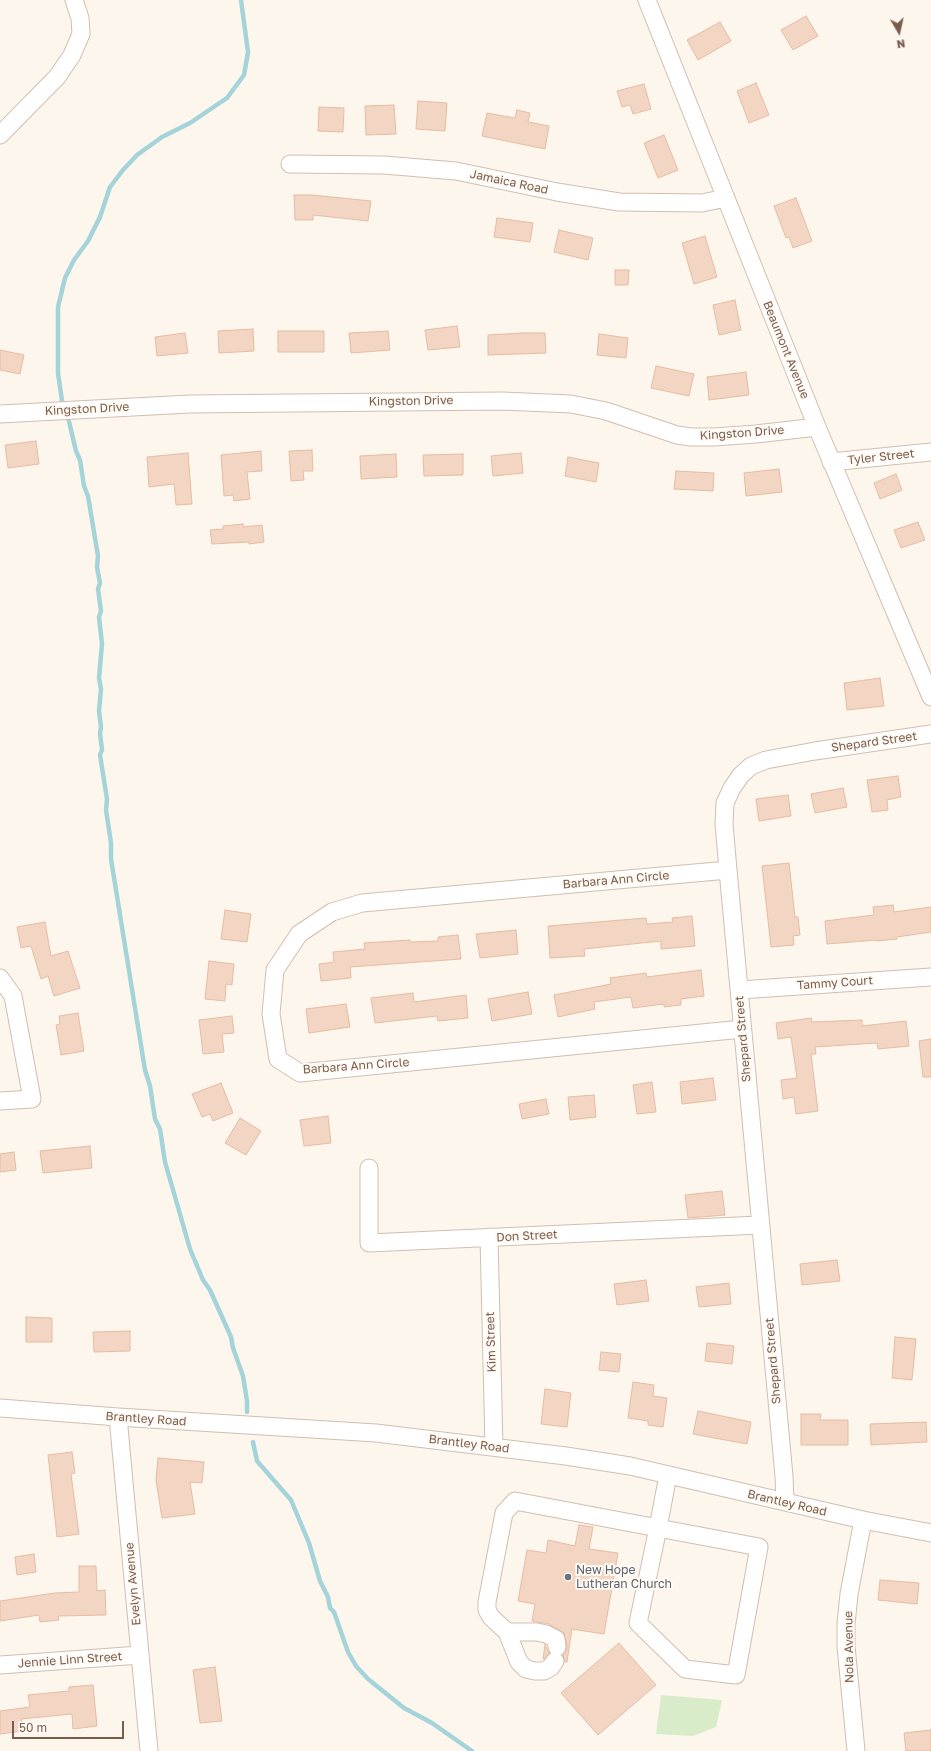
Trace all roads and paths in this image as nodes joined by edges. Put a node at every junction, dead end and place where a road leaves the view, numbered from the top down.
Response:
1 (74, 0) edge
2 (646, 0) edge
3 (0, 135) edge
4 (290, 164) dead end
5 (726, 198) junction
6 (0, 414) edge
7 (817, 426) junction
8 (931, 452) edge
9 (831, 462) junction
10 (931, 697) edge
11 (931, 734) edge
12 (728, 870) junction
13 (931, 977) edge
14 (0, 978) edge
15 (740, 990) junction
16 (742, 1029) junction
17 (0, 1101) edge
18 (369, 1168) dead end
19 (760, 1226) junction
20 (489, 1237) junction
21 (0, 1408) edge
22 (118, 1417) junction
23 (494, 1447) junction
24 (668, 1475) junction
25 (785, 1502) junction
26 (863, 1520) junction
27 (658, 1528) junction
28 (931, 1533) edge
29 (507, 1632) junction
30 (140, 1654) junction
31 (0, 1665) edge
32 (149, 1751) edge
33 (856, 1751) edge

1 - 3 street
2 - 5 street, Beaumont Avenue
4 - 5 street, Jamaica Road
5 - 7 street, Beaumont Avenue
6 - 7 street, Kingston Drive
7 - 9 street, Beaumont Avenue
8 - 9 street, Tyler Street
9 - 10 street, Beaumont Avenue
11 - 12 street, Shepard Street
12 - 15 street, Shepard Street
12 - 16 street, Barbara Ann Circle
13 - 15 street, Tammy Court
14 - 17 street
15 - 16 street, Shepard Street
16 - 19 street, Shepard Street
18 - 20 street, Don Street
19 - 20 street, Don Street
19 - 25 street, Shepard Street
20 - 23 street, Kim Street
21 - 22 street, Brantley Road
22 - 23 street, Brantley Road
22 - 30 street, Evelyn Avenue
23 - 24 street, Brantley Road
24 - 25 street, Brantley Road
24 - 27 street
25 - 26 street, Brantley Road
26 - 28 street, Brantley Road
26 - 33 street, Nola Avenue
27 - 27 street
27 - 29 street
29 - 29 street
30 - 31 street, Jennie Linn Street
30 - 32 street, Evelyn Avenue

